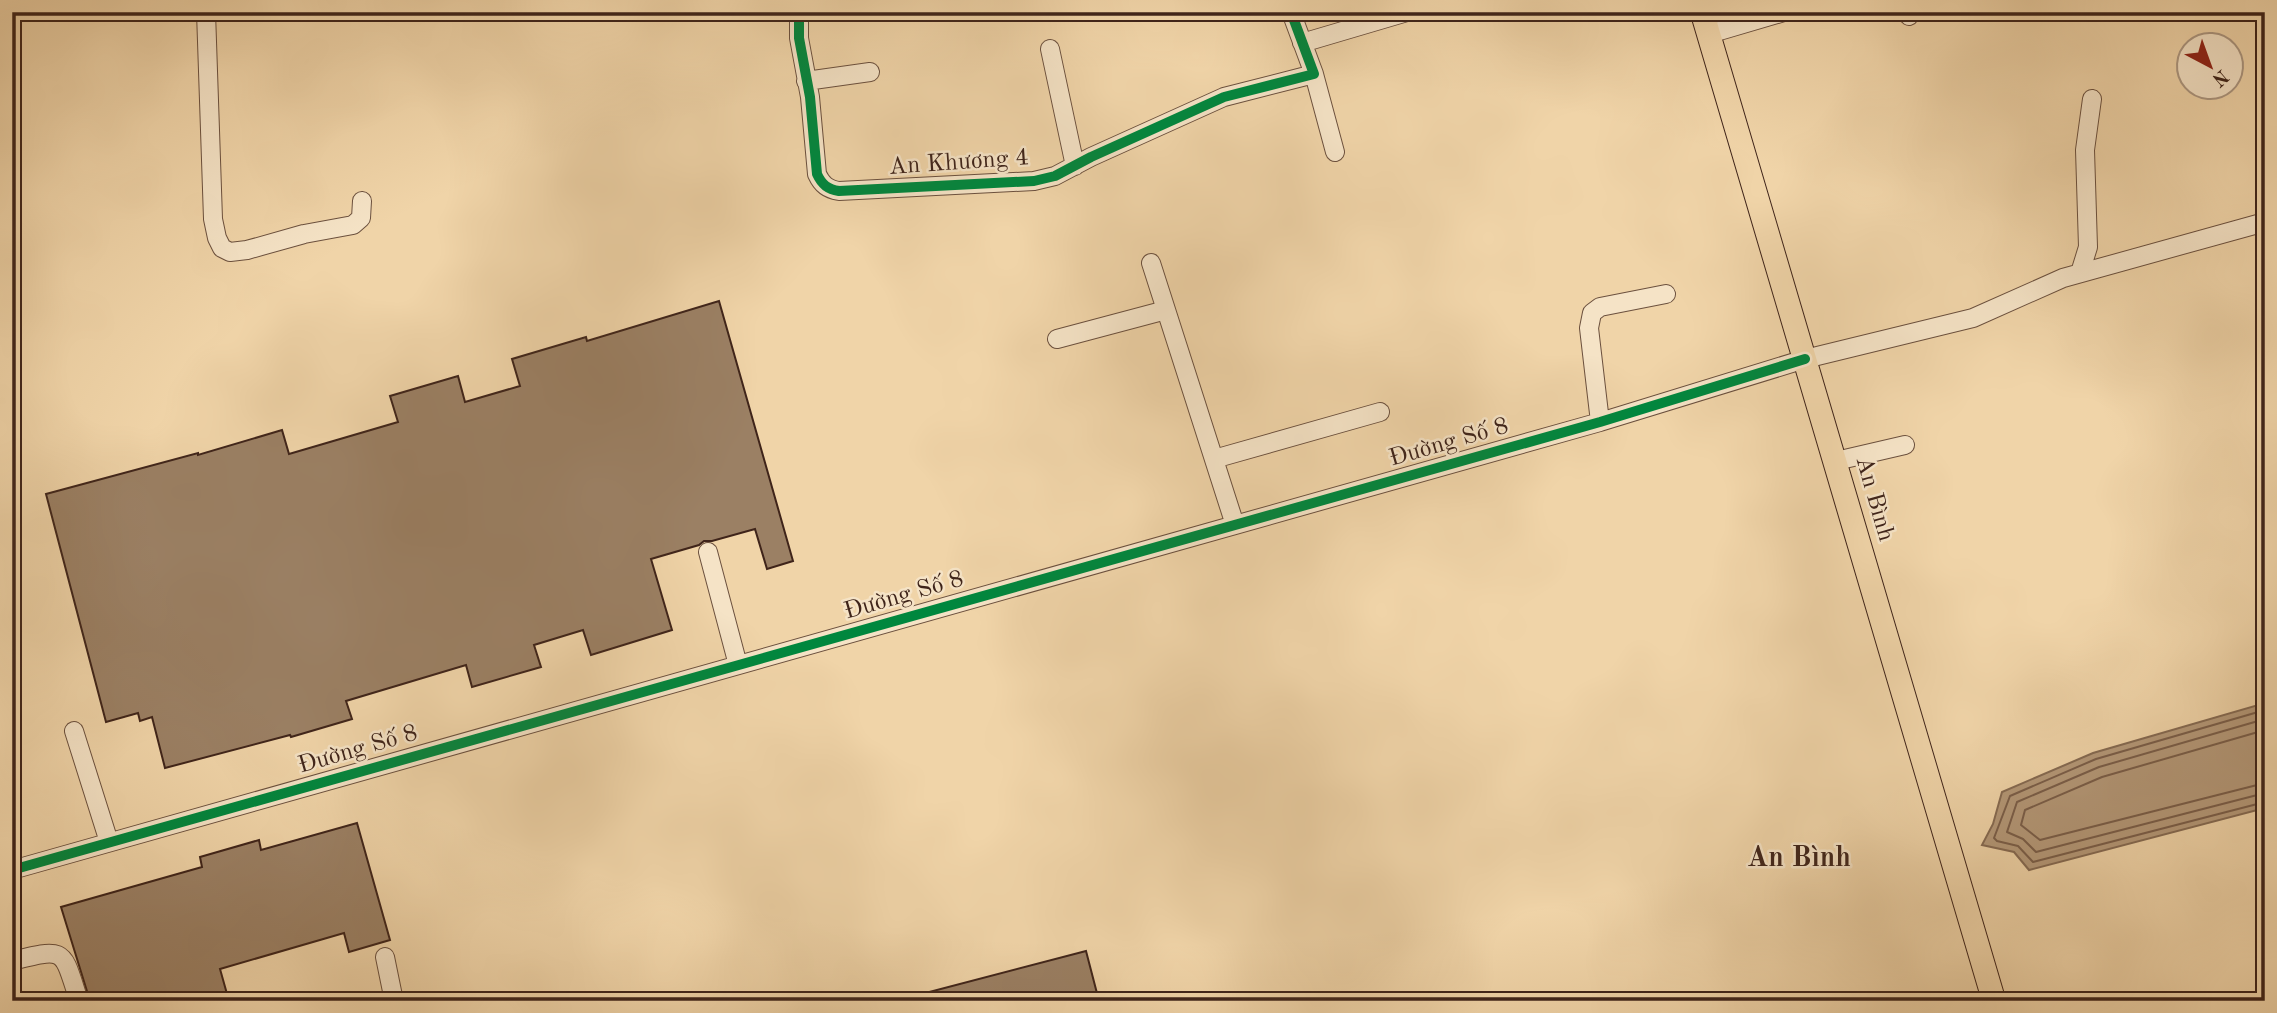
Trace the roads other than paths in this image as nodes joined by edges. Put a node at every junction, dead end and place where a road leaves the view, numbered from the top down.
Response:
1 (206, 12) edge
2 (799, 12) edge
3 (1291, 12) edge
4 (1407, 12) edge
5 (1784, 12) edge
6 (1706, 23) edge
7 (1302, 43) junction
8 (1050, 49) dead end
9 (870, 72) dead end
10 (1314, 74) junction
11 (806, 81) junction
12 (2092, 99) dead end
13 (1335, 152) dead end
14 (1075, 166) junction
15 (362, 201) dead end
16 (2265, 222) edge
17 (1151, 263) dead end
18 (2080, 273) junction
19 (1667, 294) dead end
20 (1166, 310) junction
21 (1057, 340) dead end
22 (1805, 359) junction
23 (1380, 412) dead end
24 (1600, 422) junction
25 (1905, 444) dead end
26 (1214, 458) junction
27 (1836, 461) junction
28 (1235, 525) junction
29 (708, 552) dead end
30 (738, 665) junction
31 (74, 731) dead end
32 (109, 842) junction
33 (12, 870) edge
34 (385, 957) dead end
35 (12, 961) edge
36 (79, 1001) edge
37 (394, 1001) edge
38 (1994, 1001) edge

1 - 15 street
2 - 11 street, An Khương 4
3 - 7 street
4 - 7 street
5 - 6 street
6 - 22 main road, An Bình
7 - 10 street
8 - 14 street
9 - 11 street
10 - 13 street
10 - 14 street, An Khương 4
11 - 14 street, An Khương 4
12 - 18 street
16 - 18 street, Đường Số 8
17 - 20 street
18 - 22 street, Đường Số 8
19 - 24 street
20 - 21 street
20 - 26 street
22 - 24 street, Đường Số 8
22 - 27 main road, An Bình
23 - 26 street
24 - 28 street, Đường Số 8
25 - 27 street
26 - 28 street
27 - 38 main road, An Bình
28 - 30 street, Đường Số 8
29 - 30 street
30 - 32 street, Đường Số 8
31 - 32 street
32 - 33 street, Đường Số 8
34 - 37 street
35 - 36 street

